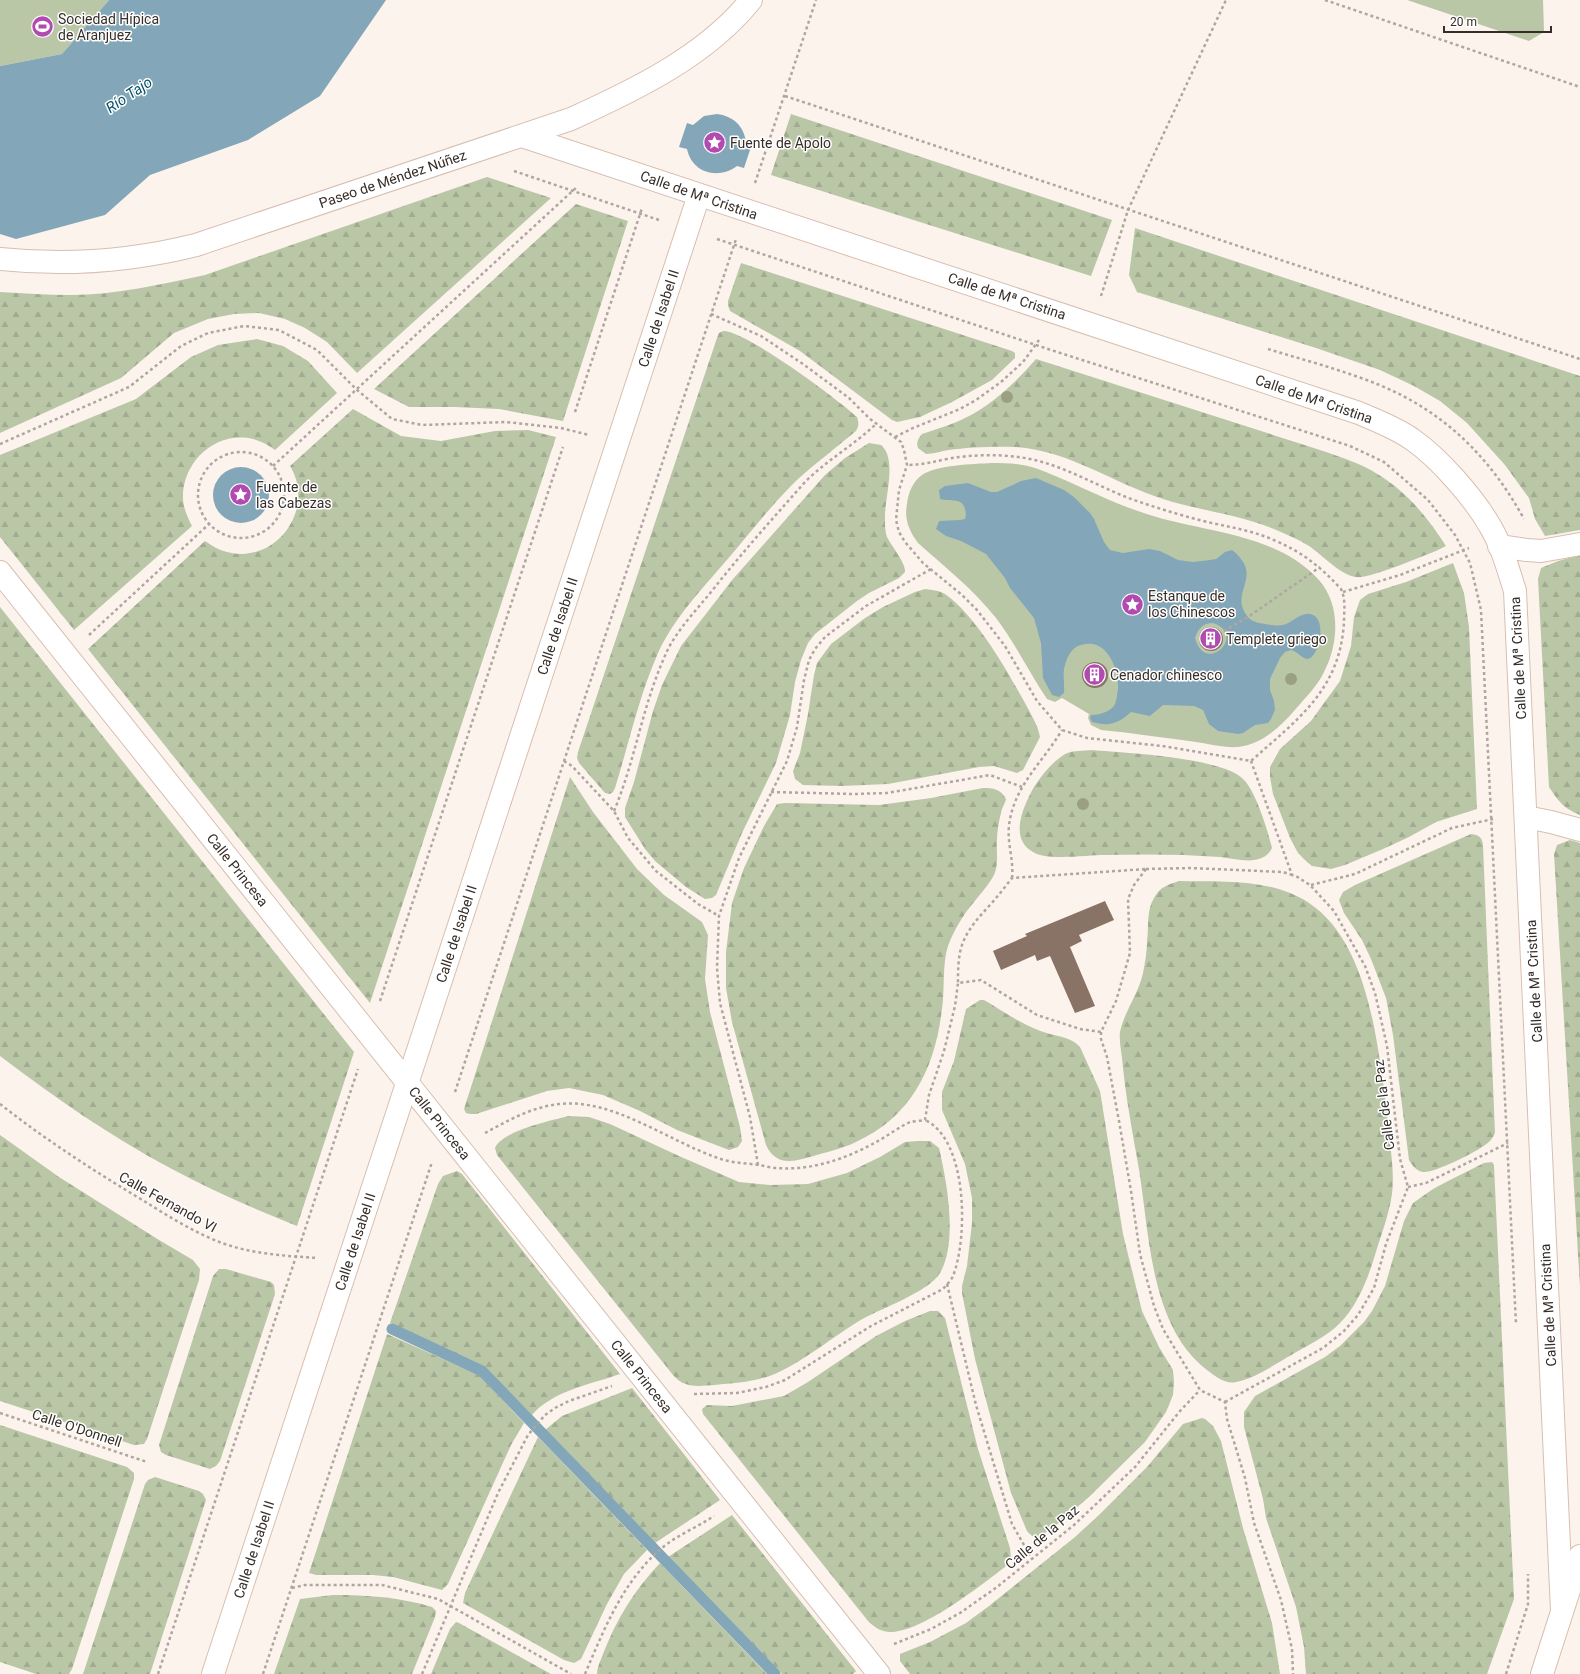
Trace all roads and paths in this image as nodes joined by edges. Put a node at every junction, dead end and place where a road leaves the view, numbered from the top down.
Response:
1 (751, 0) edge
2 (816, 0) edge
3 (1226, 0) edge
4 (1325, 0) edge
5 (1580, 87) edge
6 (785, 96) junction
7 (522, 136) junction
8 (466, 155) junction
9 (603, 163) junction
10 (651, 178) junction
11 (573, 191) junction
12 (699, 195) junction
13 (746, 210) junction
14 (1128, 210) junction
15 (640, 213) junction
16 (688, 229) junction
17 (734, 245) junction
18 (0, 259) edge
19 (1050, 311) junction
20 (712, 314) junction
21 (1092, 325) junction
22 (1035, 344) junction
23 (1580, 359) edge
24 (356, 389) junction
25 (575, 412) dead end
26 (876, 424) junction
27 (895, 437) junction
28 (618, 441) junction
29 (0, 444) edge
30 (907, 465) junction
31 (273, 466) junction
32 (209, 524) junction
33 (1580, 544) edge
34 (1499, 546) junction
35 (1463, 550) junction
36 (1320, 567) junction
37 (931, 570) junction
38 (0, 572) edge
39 (1343, 592) junction
40 (1224, 631) dead end
41 (66, 656) junction
42 (1062, 730) junction
43 (564, 761) junction
44 (1252, 761) junction
45 (1022, 787) junction
46 (771, 792) junction
47 (614, 810) junction
48 (1526, 817) junction
49 (1492, 819) junction
50 (1580, 830) edge
51 (1146, 869) junction
52 (1292, 874) junction
53 (1012, 878) junction
54 (1310, 885) junction
55 (719, 916) junction
56 (958, 983) junction
57 (1101, 1032) junction
58 (407, 1083) junction
59 (0, 1104) edge
60 (925, 1120) junction
61 (443, 1128) junction
62 (1541, 1133) junction
63 (1507, 1143) junction
64 (458, 1147) junction
65 (758, 1165) junction
66 (1408, 1187) junction
67 (348, 1264) junction
68 (947, 1284) junction
69 (1517, 1332) dead end
70 (642, 1376) junction
71 (1200, 1390) junction
72 (1225, 1402) junction
73 (663, 1404) junction
74 (0, 1413) edge
75 (147, 1462) dead end
76 (739, 1498) junction
77 (1580, 1556) edge
78 (1032, 1559) junction
79 (1528, 1566) dead end
80 (291, 1588) junction
81 (450, 1606) junction
82 (1562, 1612) junction
83 (864, 1656) junction
84 (212, 1674) edge
85 (263, 1674) edge
86 (422, 1674) edge
87 (571, 1674) edge
88 (585, 1674) edge
89 (879, 1674) edge
90 (1293, 1674) edge
91 (1506, 1674) edge
92 (1542, 1674) edge

1 - 7 lane, Paseo de Méndez Núñez
2 - 6 path
3 - 14 path
4 - 5 path
6 - 13 path
6 - 14 path
7 - 8 lane, Paseo de Méndez Núñez
7 - 9 lane, Calle de Mª Cristina
8 - 11 path
8 - 18 lane, Paseo de Méndez Núñez
9 - 10 lane, Calle de Mª Cristina
9 - 11 path
10 - 12 lane, Calle de Mª Cristina
10 - 15 path
11 - 15 path
11 - 24 path
12 - 13 lane, Calle de Mª Cristina
12 - 16 lane, Calle de Isabel II
13 - 17 path
13 - 19 lane, Calle de Mª Cristina
14 - 21 path
14 - 23 path
15 - 16 path
15 - 25 path
16 - 17 path
16 - 28 lane, Calle de Isabel II
17 - 20 path
17 - 22 path
19 - 21 lane, Calle de Mª Cristina
19 - 22 path
20 - 26 path
20 - 43 path
21 - 34 lane, Calle de Mª Cristina
22 - 27 path
22 - 35 path
24 - 28 path
24 - 29 path
24 - 31 path
26 - 27 path
26 - 47 path
27 - 30 path
28 - 58 lane, Calle de Isabel II
30 - 36 path
30 - 37 path
31 - 32 path
31 - 32 path
32 - 41 path
33 - 34 lane
34 - 35 path
34 - 48 lane, Calle de Mª Cristina
35 - 39 path
35 - 49 path
36 - 39 path
36 - 40 path
37 - 42 path
37 - 46 path
38 - 41 lane, Calle Princesa
39 - 44 path
41 - 58 lane, Calle Princesa
42 - 44 path
42 - 45 path
43 - 47 path
43 - 61 path
44 - 52 path
45 - 46 path
45 - 53 path
46 - 55 path
47 - 55 path
48 - 49 path
48 - 50 lane
48 - 62 lane, Calle de Mª Cristina
49 - 54 path
49 - 63 path
51 - 52 path
51 - 53 path
51 - 57 path
52 - 54 path, Calle de la Paz
53 - 56 path
54 - 66 path, Calle de la Paz
55 - 65 path
56 - 57 path
56 - 60 path
57 - 71 path
58 - 61 lane, Calle Princesa
58 - 67 lane, Calle de Isabel II
59 - 67 path, Calle Fernando VI
60 - 65 path
60 - 68 path
61 - 64 lane, Calle Princesa
61 - 80 path
62 - 63 path
62 - 82 lane, Calle de Mª Cristina
63 - 66 path
63 - 69 path
64 - 65 path
64 - 70 lane, Calle Princesa
66 - 72 path
67 - 84 lane, Calle de Isabel II
68 - 73 path
68 - 78 path
70 - 73 lane, Calle Princesa
70 - 81 path
71 - 72 path
71 - 78 path, Calle de la Paz
72 - 90 path
73 - 76 lane, Calle Princesa
74 - 75 path, Calle O'Donnell
76 - 83 lane, Calle Princesa
76 - 88 path
77 - 82 lane
78 - 83 path, Calle de la Paz
79 - 91 path
80 - 81 path
80 - 85 path
81 - 86 path
81 - 87 path
82 - 92 lane
83 - 89 lane, Calle Princesa

